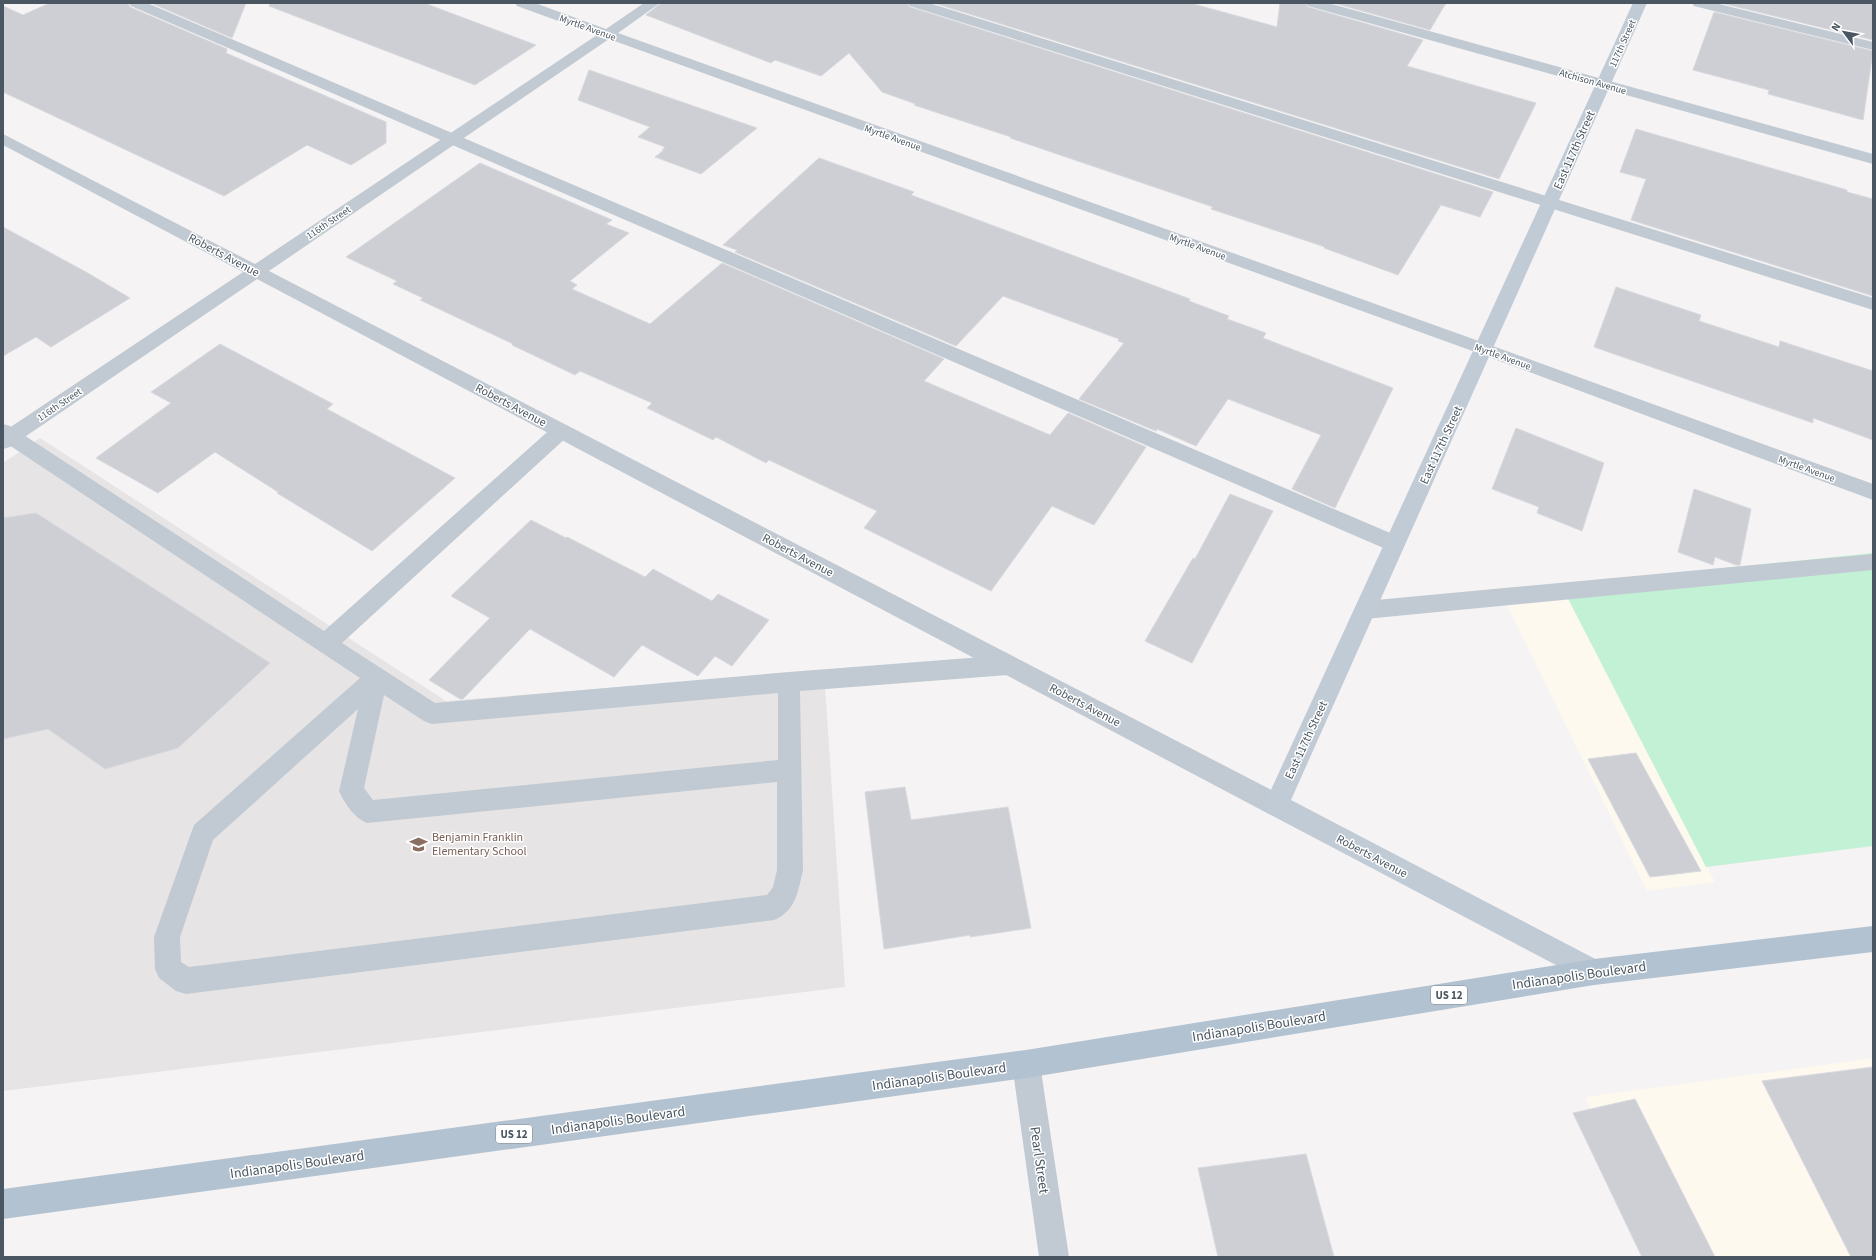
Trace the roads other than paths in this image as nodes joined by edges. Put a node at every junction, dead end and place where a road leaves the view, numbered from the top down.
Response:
1 (136, 3) edge
2 (522, 3) edge
3 (653, 3) edge
4 (914, 3) edge
5 (1313, 3) edge
6 (1640, 3) edge
7 (1699, 3) edge
8 (606, 34) junction
9 (1873, 46) edge
10 (1603, 84) junction
11 (453, 138) junction
12 (3, 139) edge
13 (1873, 159) edge
14 (1550, 203) junction
15 (255, 271) junction
16 (1873, 304) edge
17 (1484, 349) junction
18 (561, 431) junction
19 (6, 436) edge
20 (1873, 492) edge
21 (1395, 544) junction
22 (1873, 562) edge
23 (1365, 610) junction
24 (325, 644) junction
25 (1008, 665) junction
26 (376, 678) junction
27 (789, 682) junction
28 (789, 770) junction
29 (1276, 805) junction
30 (1873, 939) edge
31 (1594, 972) junction
32 (1026, 1064) junction
33 (3, 1204) edge
34 (1054, 1257) edge

1 - 11 street
2 - 8 street, Myrtle Avenue
3 - 8 street, 116th Street
4 - 14 street
5 - 10 street, Atchison Avenue
6 - 10 street, 117th Street
7 - 9 street
8 - 11 street, 116th Street
8 - 17 street, Myrtle Avenue
10 - 13 street, Atchison Avenue
10 - 14 street, East 117th Street
11 - 15 street, 116th Street
11 - 21 street
12 - 15 street, Roberts Avenue
14 - 16 street
14 - 17 street, East 117th Street
15 - 18 street, Roberts Avenue
15 - 19 street, 116th Street
17 - 20 street, Myrtle Avenue
17 - 21 street, East 117th Street
18 - 24 street
18 - 25 street, Roberts Avenue
19 - 24 street
21 - 23 street, East 117th Street
22 - 23 street
23 - 29 street, East 117th Street
24 - 26 street
25 - 27 street
25 - 29 street, Roberts Avenue
26 - 27 street
26 - 28 street
26 - 28 street
27 - 28 street
29 - 31 street, Roberts Avenue
30 - 31 main road, Indianapolis Boulevard / US 12
31 - 32 main road, Indianapolis Boulevard / US 12
32 - 33 main road, Indianapolis Boulevard / US 12
32 - 34 street, Pearl Street

